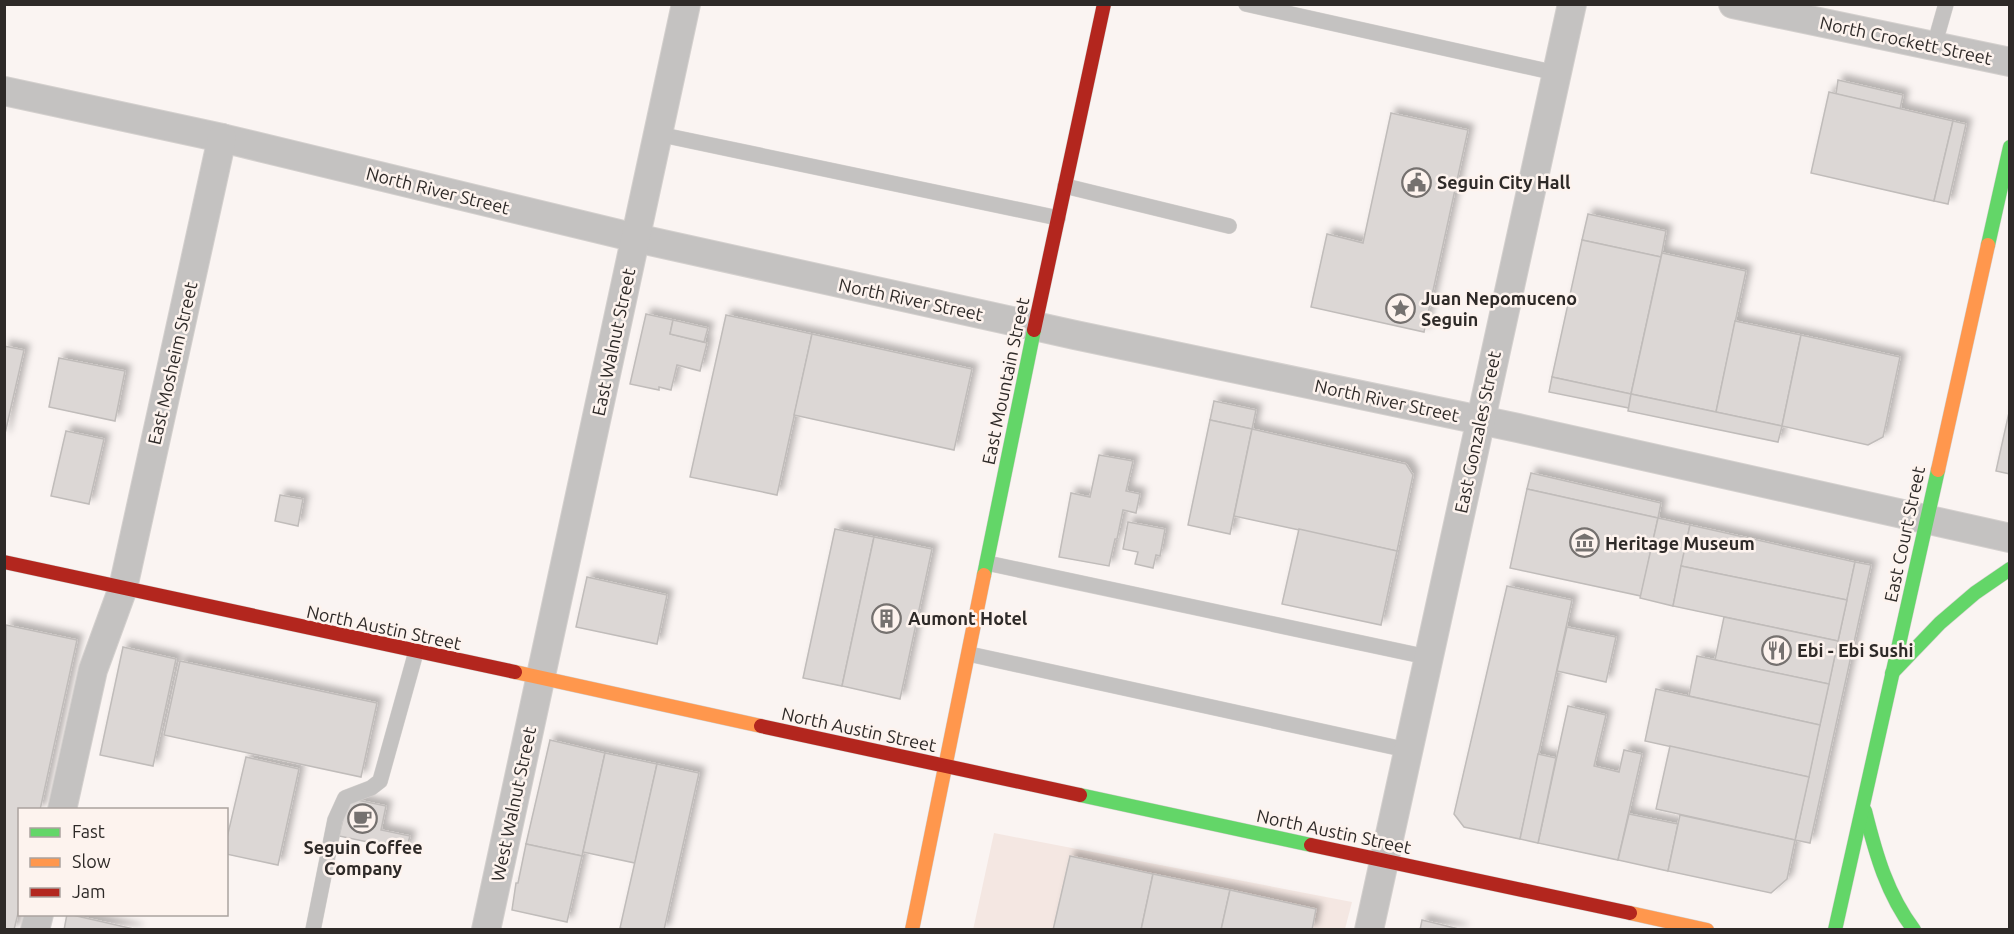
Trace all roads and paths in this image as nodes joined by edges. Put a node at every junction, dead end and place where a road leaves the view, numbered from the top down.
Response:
1 (686, 4) edge
2 (1104, 4) edge
3 (1246, 4) edge
4 (1572, 4) edge
5 (1732, 4) edge
6 (1946, 4) edge
7 (1934, 46) junction
8 (2010, 62) edge
9 (1556, 73) junction
10 (4, 91) edge
11 (658, 134) junction
12 (222, 138) junction
13 (2010, 147) edge
14 (1065, 186) junction
15 (1058, 218) junction
16 (1229, 226) dead end
17 (636, 238) junction
18 (1035, 326) junction
19 (1480, 420) junction
20 (1926, 518) junction
21 (2010, 538) edge
22 (4, 562) edge
23 (987, 563) junction
24 (2010, 570) edge
25 (123, 588) junction
26 (416, 652) junction
27 (969, 654) junction
28 (1428, 657) junction
29 (1892, 673) junction
30 (540, 679) junction
31 (1407, 750) junction
32 (946, 766) junction
33 (1863, 805) junction
34 (62, 808) edge
35 (1383, 860) junction
36 (313, 930) edge
37 (486, 930) edge
38 (912, 930) edge
39 (1369, 930) edge
40 (1707, 930) edge
41 (1835, 930) edge
42 (1914, 930) edge

1 - 11 street, East Walnut Street
2 - 14 main road, East Mountain Street
3 - 9 lane
4 - 9 street, East Gonzales Street
5 - 7 street, North Crockett Street
6 - 7 lane
7 - 8 street, North Crockett Street
9 - 19 street, East Gonzales Street
10 - 12 street, North River Street
11 - 15 lane
11 - 17 street, East Walnut Street
12 - 17 street, North River Street
12 - 25 street, East Mosheim Street
13 - 20 main road, East Court Street
14 - 15 main road, East Mountain Street
14 - 16 lane
15 - 18 main road, East Mountain Street
17 - 18 street, North River Street
17 - 30 street, East Walnut Street
18 - 19 street, North River Street
18 - 23 main road, East Mountain Street
19 - 20 street, North River Street
19 - 28 street, East Gonzales Street
20 - 21 street, North River Street
20 - 29 main road, East Court Street
22 - 25 main road, North Austin Street
23 - 27 main road, East Mountain Street
23 - 28 lane
24 - 29 main road
25 - 26 main road, North Austin Street
25 - 34 street, East Mosheim Street
26 - 30 main road, North Austin Street
26 - 36 lane
27 - 31 lane
27 - 32 main road, East Mountain Street
28 - 31 street, East Gonzales Street
29 - 33 main road, East Court Street
30 - 32 main road, North Austin Street
30 - 37 street, West Walnut Street
31 - 35 street, East Gonzales Street
32 - 35 main road, North Austin Street
32 - 38 main road, East Mountain Street
33 - 41 main road, East Court Street
33 - 42 main road
35 - 39 street, East Gonzales Street
35 - 40 main road, North Austin Street

